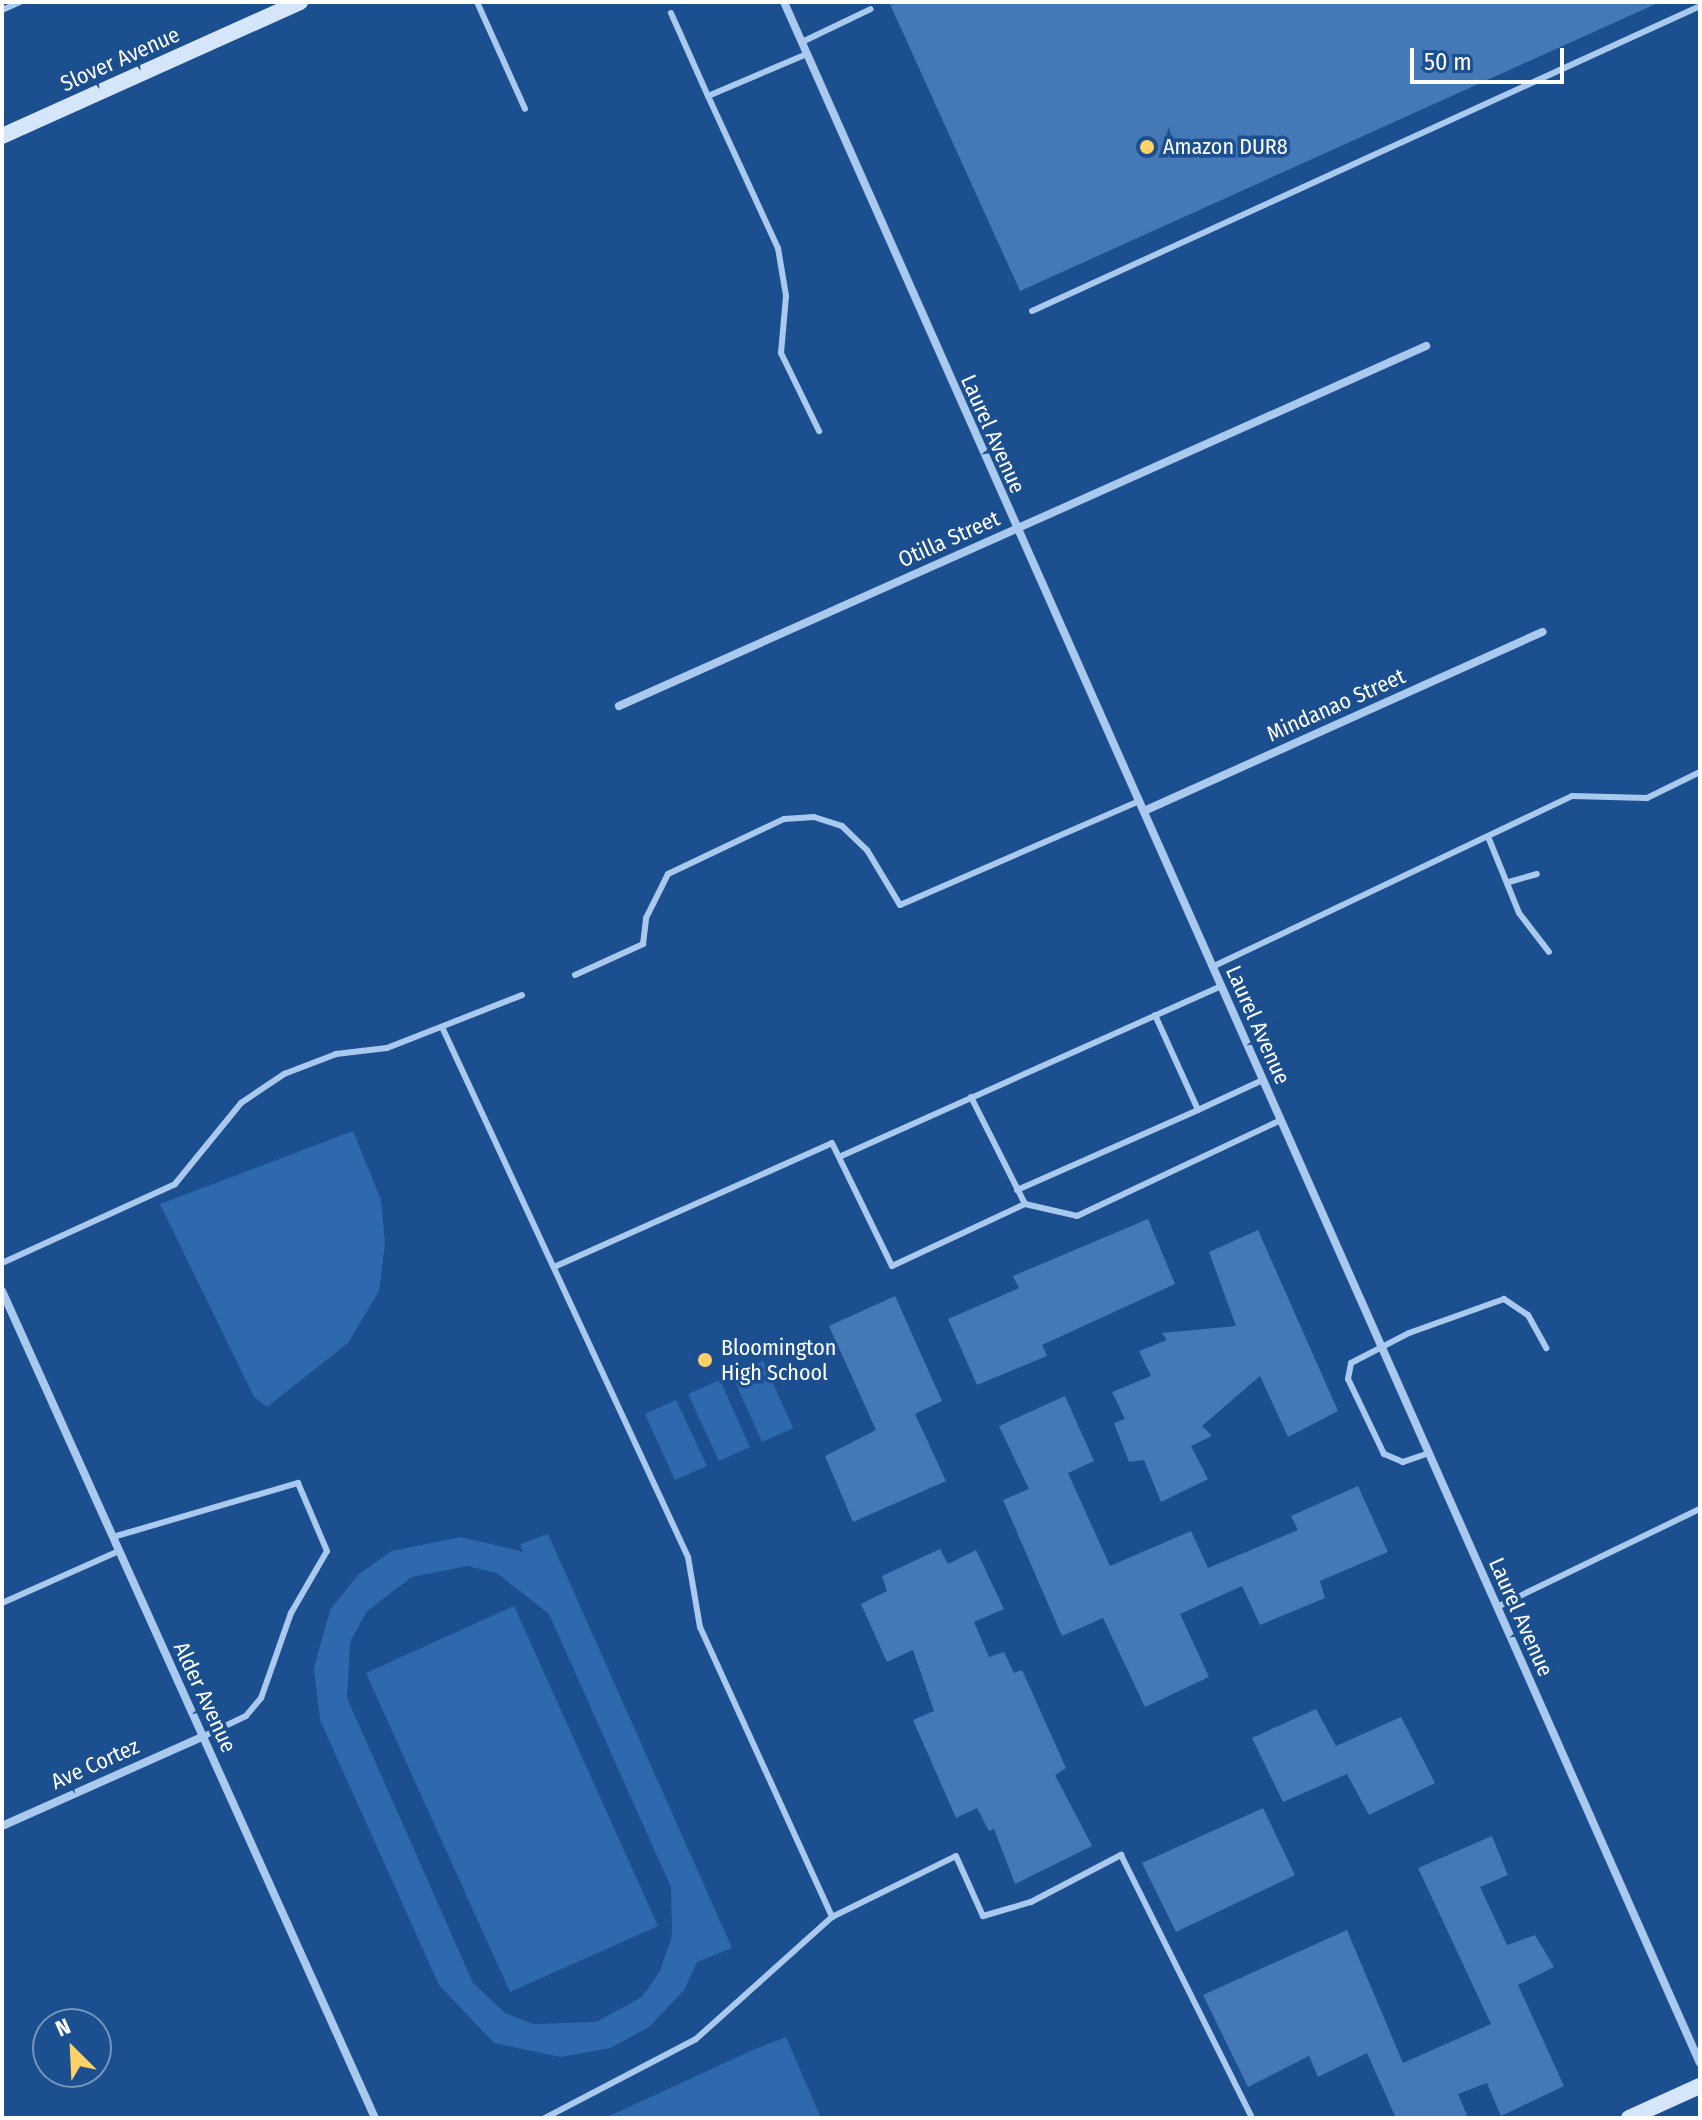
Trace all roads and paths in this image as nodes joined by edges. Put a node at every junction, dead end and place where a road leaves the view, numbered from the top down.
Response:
1 (20, 2) edge
2 (300, 2) edge
3 (477, 2) edge
4 (784, 2) edge
5 (1700, 6) edge
6 (871, 9) dead end
7 (2, 10) edge
8 (671, 13) dead end
9 (802, 42) junction
10 (807, 54) junction
11 (708, 96) junction
12 (525, 109) dead end
13 (2, 136) edge
14 (1032, 311) dead end
15 (1426, 346) dead end
16 (819, 431) dead end
17 (1015, 530) junction
18 (1543, 632) dead end
19 (619, 706) dead end
20 (1700, 772) edge
21 (1139, 801) junction
22 (1144, 811) junction
23 (1489, 839) junction
24 (1537, 874) dead end
25 (1509, 882) junction
26 (1549, 952) dead end
27 (1212, 967) junction
28 (575, 975) dead end
29 (1221, 986) junction
30 (522, 995) dead end
31 (1155, 1015) junction
32 (442, 1027) junction
33 (1263, 1080) junction
34 (971, 1097) junction
35 (1198, 1110) junction
36 (1281, 1120) junction
37 (839, 1157) junction
38 (1017, 1190) junction
39 (1025, 1204) junction
40 (2, 1263) edge
41 (554, 1267) junction
42 (2, 1291) edge
43 (1382, 1347) junction
44 (1546, 1348) dead end
45 (1429, 1453) junction
46 (1700, 1509) edge
47 (113, 1537) junction
48 (119, 1551) junction
49 (2, 1603) edge
50 (1497, 1607) junction
51 (204, 1736) junction
52 (2, 1826) edge
53 (832, 1917) junction
54 (1700, 2063) edge
55 (1700, 2086) edge
56 (375, 2118) edge
57 (545, 2118) edge
58 (1252, 2118) edge
59 (1629, 2118) edge

1 - 7 lane
2 - 13 main road, Slover Avenue
3 - 12 lane
4 - 9 street, Laurel Avenue
5 - 14 lane
6 - 9 lane
8 - 11 lane
9 - 10 street, Laurel Avenue
10 - 11 lane
10 - 17 street, Laurel Avenue
11 - 16 lane
15 - 17 street, Otilla Street
17 - 19 street, Otilla Street
17 - 21 street, Laurel Avenue
18 - 22 street, Mindanao Street
20 - 23 lane
21 - 22 street, Laurel Avenue
21 - 28 lane
22 - 27 street, Laurel Avenue
23 - 25 lane
23 - 27 lane
24 - 25 lane
25 - 26 lane
27 - 29 street, Laurel Avenue
29 - 31 lane
29 - 33 street, Laurel Avenue
30 - 32 lane
31 - 34 lane
31 - 35 lane
32 - 40 lane
32 - 41 lane
33 - 35 lane
33 - 36 street, Laurel Avenue
34 - 37 lane
34 - 38 lane
35 - 38 lane
36 - 39 lane
36 - 43 street, Laurel Avenue
37 - 39 lane
37 - 41 lane
38 - 39 lane
41 - 53 lane
42 - 47 street, Alder Avenue
43 - 44 lane
43 - 45 street, Laurel Avenue
43 - 45 lane
45 - 50 street, Laurel Avenue
46 - 50 lane
47 - 48 street, Alder Avenue
47 - 51 lane
48 - 49 lane
48 - 51 street, Alder Avenue
50 - 54 street, Laurel Avenue
51 - 52 street, Ave Cortez
51 - 56 street, Alder Avenue
53 - 57 lane
53 - 58 lane
55 - 59 main road

